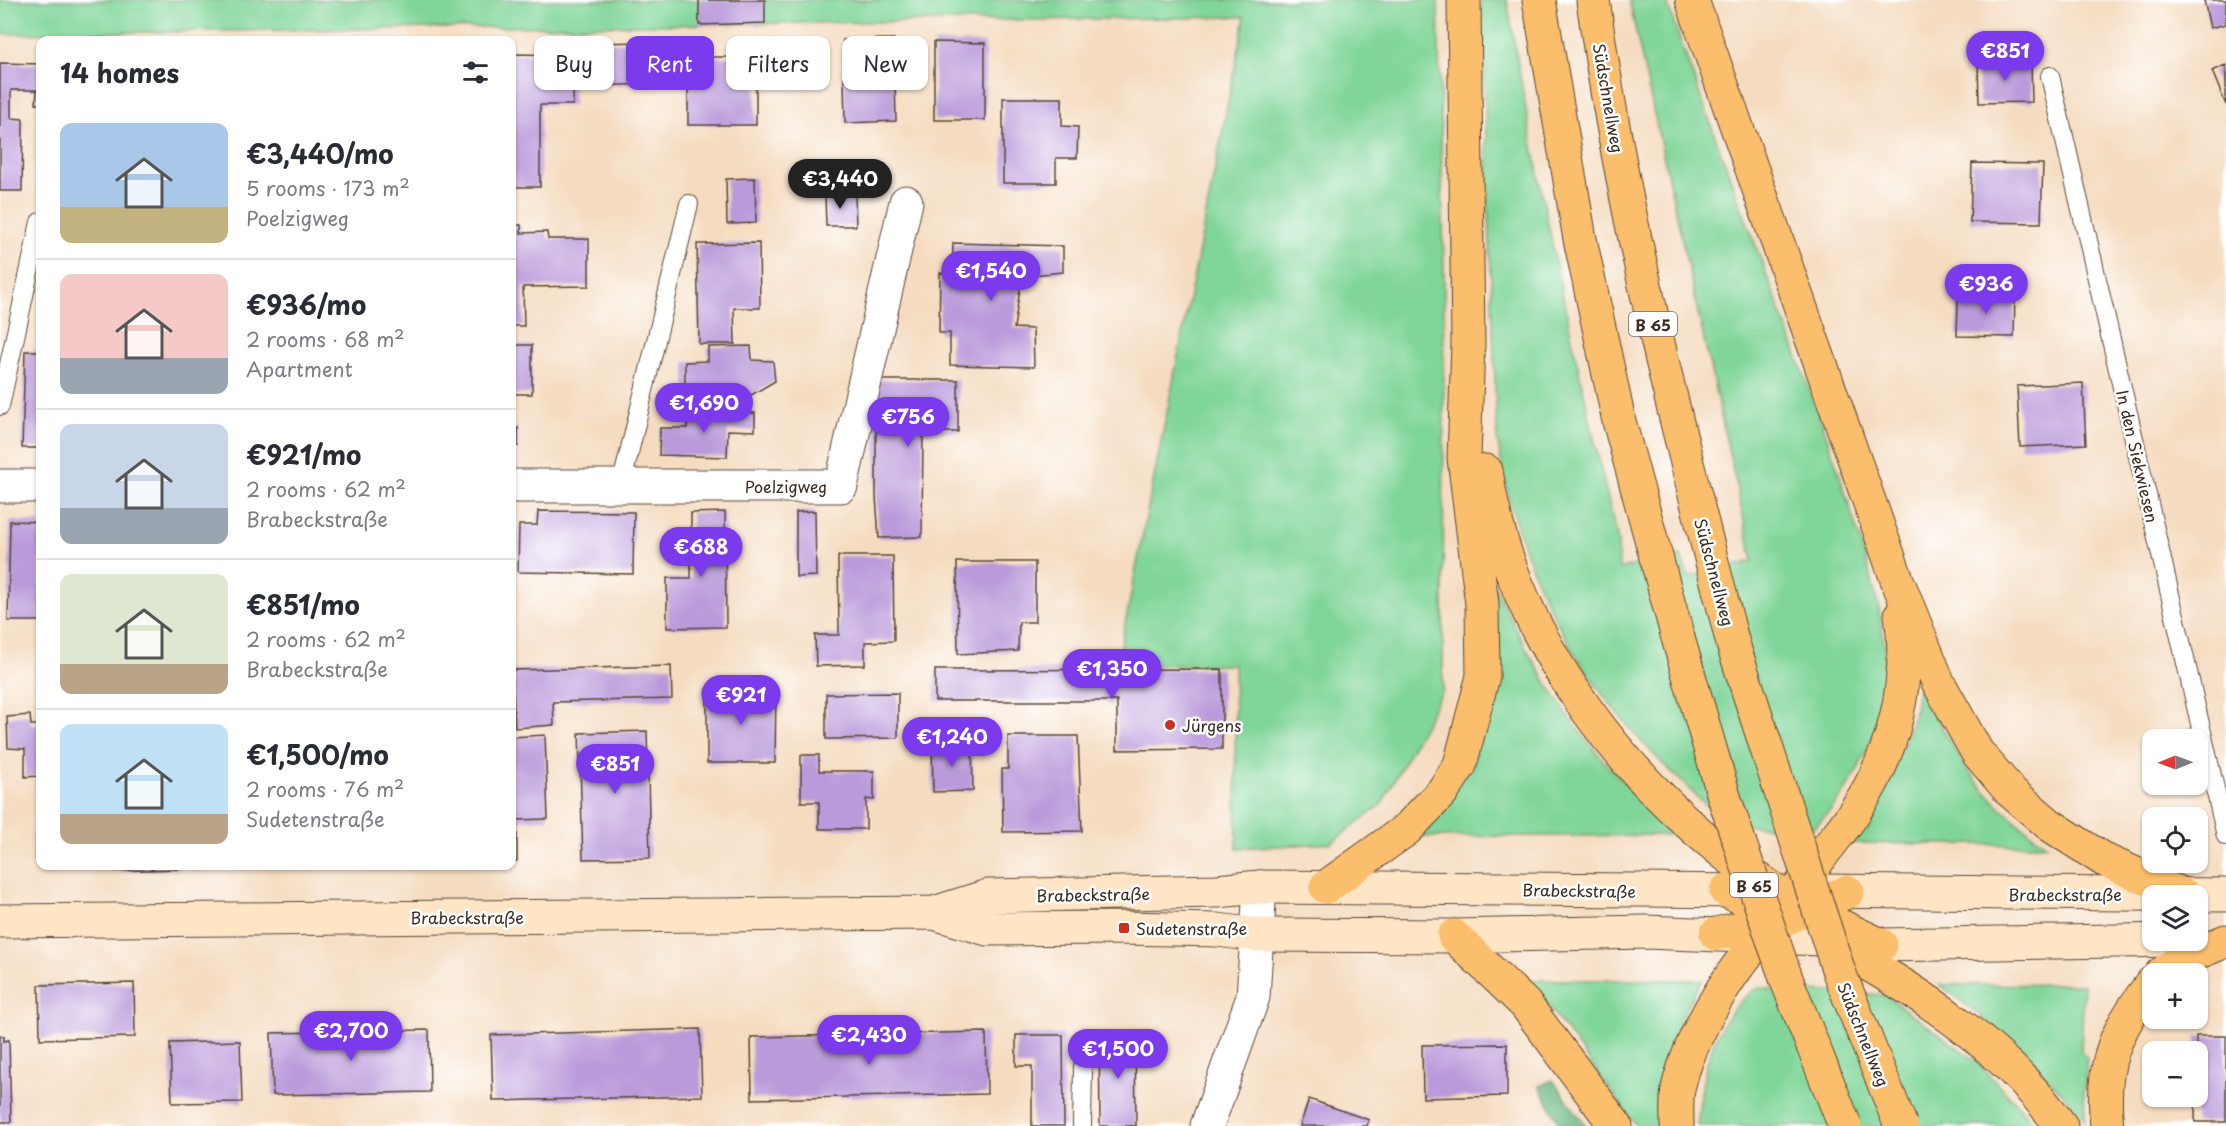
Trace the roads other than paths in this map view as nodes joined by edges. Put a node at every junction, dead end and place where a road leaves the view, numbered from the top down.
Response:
1 (1464, 0) edge
2 (1539, 0) edge
3 (1593, 0) edge
4 (1692, 0) edge
5 (2050, 76) dead end
6 (906, 202) dead end
7 (689, 204) dead end
8 (36, 240) edge
9 (1468, 344) junction
10 (0, 406) edge
11 (0, 486) edge
12 (36, 486) edge
13 (516, 486) edge
14 (621, 486) junction
15 (1896, 577) junction
16 (2226, 836) edge
17 (2161, 885) edge
18 (1260, 887) junction
19 (1326, 887) junction
20 (1726, 891) joint
21 (2142, 895) edge
22 (2208, 895) edge
23 (2226, 895) edge
24 (1785, 908) junction
25 (934, 913) junction
26 (0, 921) edge
27 (1716, 934) joint
28 (1258, 935) junction
29 (1454, 936) junction
30 (1821, 939) junction
31 (2208, 940) edge
32 (2226, 940) edge
33 (2142, 942) edge
34 (1881, 945) junction
35 (2177, 963) edge
36 (2142, 996) edge
37 (1083, 1067) dead end
38 (1082, 1126) edge
39 (1207, 1126) edge
40 (1616, 1126) edge
41 (1677, 1126) edge
42 (1845, 1126) edge
43 (1901, 1126) edge
44 (2061, 1126) edge
45 (2107, 1126) edge

1 - 9 highway
2 - 42 highway, B 65, bridge
3 - 43 highway, Südschnellweg / B 65, bridge
4 - 15 highway
5 - 16 lane, In den Siekwiesen
6 - 14 street, Poelzigweg
7 - 14 lane
8 - 10 lane
9 - 19 highway
9 - 24 highway
11 - 12 street
13 - 14 street, Poelzigweg
15 - 17 highway
15 - 24 highway
18 - 19 main road, Brabeckstraße
18 - 25 main road, Brabeckstraße
18 - 28 street
19 - 20 main road, Brabeckstraße
20 - 24 highway
21 - 24 main road, Brabeckstraße
22 - 23 main road, Brabeckstraße
24 - 27 highway
24 - 30 highway
24 - 34 highway
24 - 41 highway
25 - 26 main road, Brabeckstraße
25 - 28 main road, Brabeckstraße
27 - 29 main road, Brabeckstraße
28 - 29 main road, Brabeckstraße
28 - 39 street
29 - 40 highway
30 - 34 main road
30 - 44 highway
31 - 32 main road
32 - 35 highway
33 - 34 main road
36 - 45 highway
37 - 38 lane

